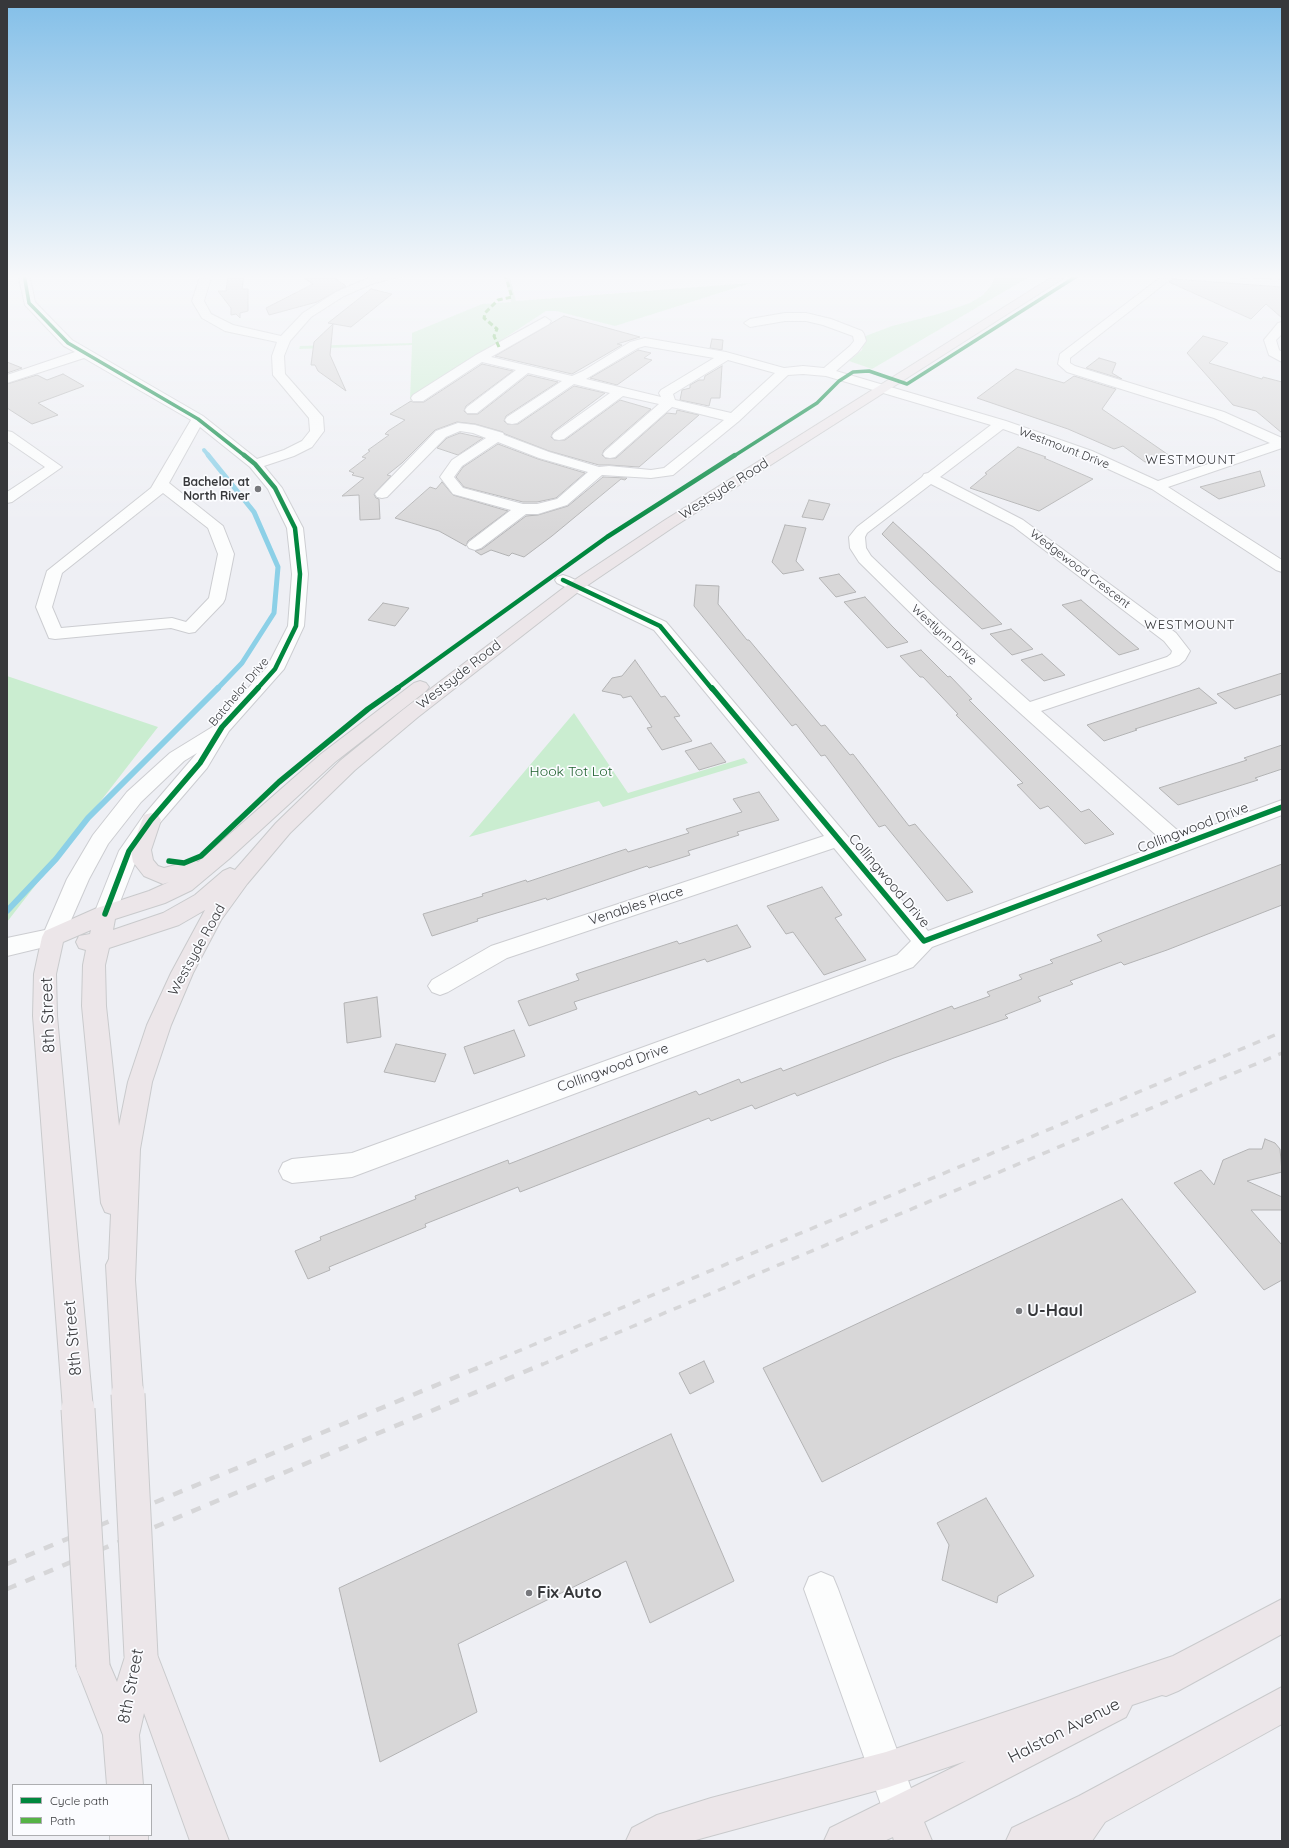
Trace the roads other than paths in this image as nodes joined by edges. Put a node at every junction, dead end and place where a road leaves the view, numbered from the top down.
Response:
1 (64, 360) edge
2 (94, 360) edge
3 (278, 360) edge
4 (477, 360) edge
5 (489, 360) edge
6 (610, 360) edge
7 (719, 360) edge
8 (741, 360) edge
9 (841, 360) edge
10 (929, 360) edge
11 (1064, 360) edge
12 (897, 366) dead end
13 (526, 369) junction
14 (784, 372) junction
15 (827, 372) junction
16 (7, 379) edge
17 (572, 380) junction
18 (869, 383) junction
19 (885, 388) junction
20 (620, 392) junction
21 (418, 398) dead end
22 (669, 402) junction
23 (472, 410) dead end
24 (734, 418) junction
25 (198, 419) junction
26 (512, 420) dead end
27 (1001, 424) junction
28 (7, 435) edge
29 (498, 436) junction
30 (558, 436) dead end
31 (1282, 443) edge
32 (610, 454) dead end
33 (255, 464) junction
34 (598, 471) junction
35 (929, 477) junction
36 (160, 484) junction
37 (1156, 486) junction
38 (382, 494) dead end
39 (7, 499) edge
40 (522, 509) junction
41 (475, 545) dead end
42 (1282, 567) edge
43 (569, 583) junction
44 (1027, 709) junction
45 (222, 727) junction
46 (1282, 807) edge
47 (151, 820) junction
48 (283, 828) junction
49 (838, 839) junction
50 (1182, 845) junction
51 (222, 854) junction
52 (106, 914) junction
53 (53, 937) junction
54 (924, 941) junction
55 (98, 943) junction
56 (7, 948) edge
57 (440, 986) dead end
58 (292, 1171) dead end
59 (122, 1278) junction
60 (821, 1589) dead end
61 (1282, 1616) edge
62 (141, 1656) junction
63 (1178, 1672) junction
64 (1282, 1705) edge
65 (121, 1735) junction
66 (886, 1770) junction
67 (125, 1784) edge
68 (1092, 1809) junction
69 (908, 1827) edge
70 (210, 1841) edge
71 (645, 1841) edge
72 (843, 1841) edge
73 (1025, 1841) edge
74 (1069, 1841) edge

1 - 16 street
2 - 25 street, Batchelor Drive
3 - 33 street
4 - 21 street
5 - 13 street
6 - 17 street
7 - 22 street
8 - 14 street
9 - 15 street
10 - 19 main road, Westsyde Road
11 - 31 street
12 - 18 main road, Westsyde Road
13 - 17 street
13 - 23 street
14 - 15 street, Westmount Drive
14 - 24 street
15 - 18 street, Westmount Drive
17 - 20 street
17 - 26 street
18 - 19 street, Westmount Drive
18 - 43 main road, Westsyde Road
19 - 27 street, Westmount Drive
19 - 43 main road, Westsyde Road
20 - 22 street
20 - 30 street
22 - 24 street
22 - 32 street
24 - 34 street
25 - 33 street, Batchelor Drive
25 - 36 street
27 - 35 street, Westlynn Drive
27 - 37 street, Westmount Drive
28 - 39 street
29 - 34 street
29 - 38 street
29 - 40 street
31 - 37 street
33 - 45 street, Batchelor Drive
34 - 40 street
35 - 44 street, Westlynn Drive
35 - 44 street, Wedgewood Crescent
36 - 36 street
37 - 42 street, Westmount Drive
40 - 41 street
43 - 48 main road, Westsyde Road
43 - 49 street, Collingwood Drive
43 - 51 main road, Westsyde Road
44 - 50 street, Westlynn Drive
45 - 47 street, Batchelor Drive
45 - 53 street, Batchelor Drive
46 - 50 street, Collingwood Drive
47 - 51 main road
47 - 52 street, Batchelor Drive
48 - 55 main road
48 - 59 main road, Westsyde Road
49 - 54 street, Collingwood Drive
49 - 57 street, Venables Place
50 - 54 street, Collingwood Drive
51 - 52 main road, Westsyde Road
52 - 53 main road, Westsyde Road
52 - 55 main road, Batchelor Drive
53 - 55 main road
53 - 56 street
53 - 65 main road, 8th Street, bridge
54 - 58 street, Collingwood Drive
55 - 59 main road, 8th Street
59 - 62 main road, 8th Street, bridge
60 - 66 street
61 - 63 main road, Halston Avenue
62 - 65 main road, 8th Street
62 - 70 main road
63 - 66 main road
63 - 69 main road, Halston Avenue
64 - 68 main road
65 - 67 main road, 8th Street
66 - 69 street
66 - 71 main road
68 - 73 main road
68 - 74 main road
69 - 72 main road, Halston Avenue

